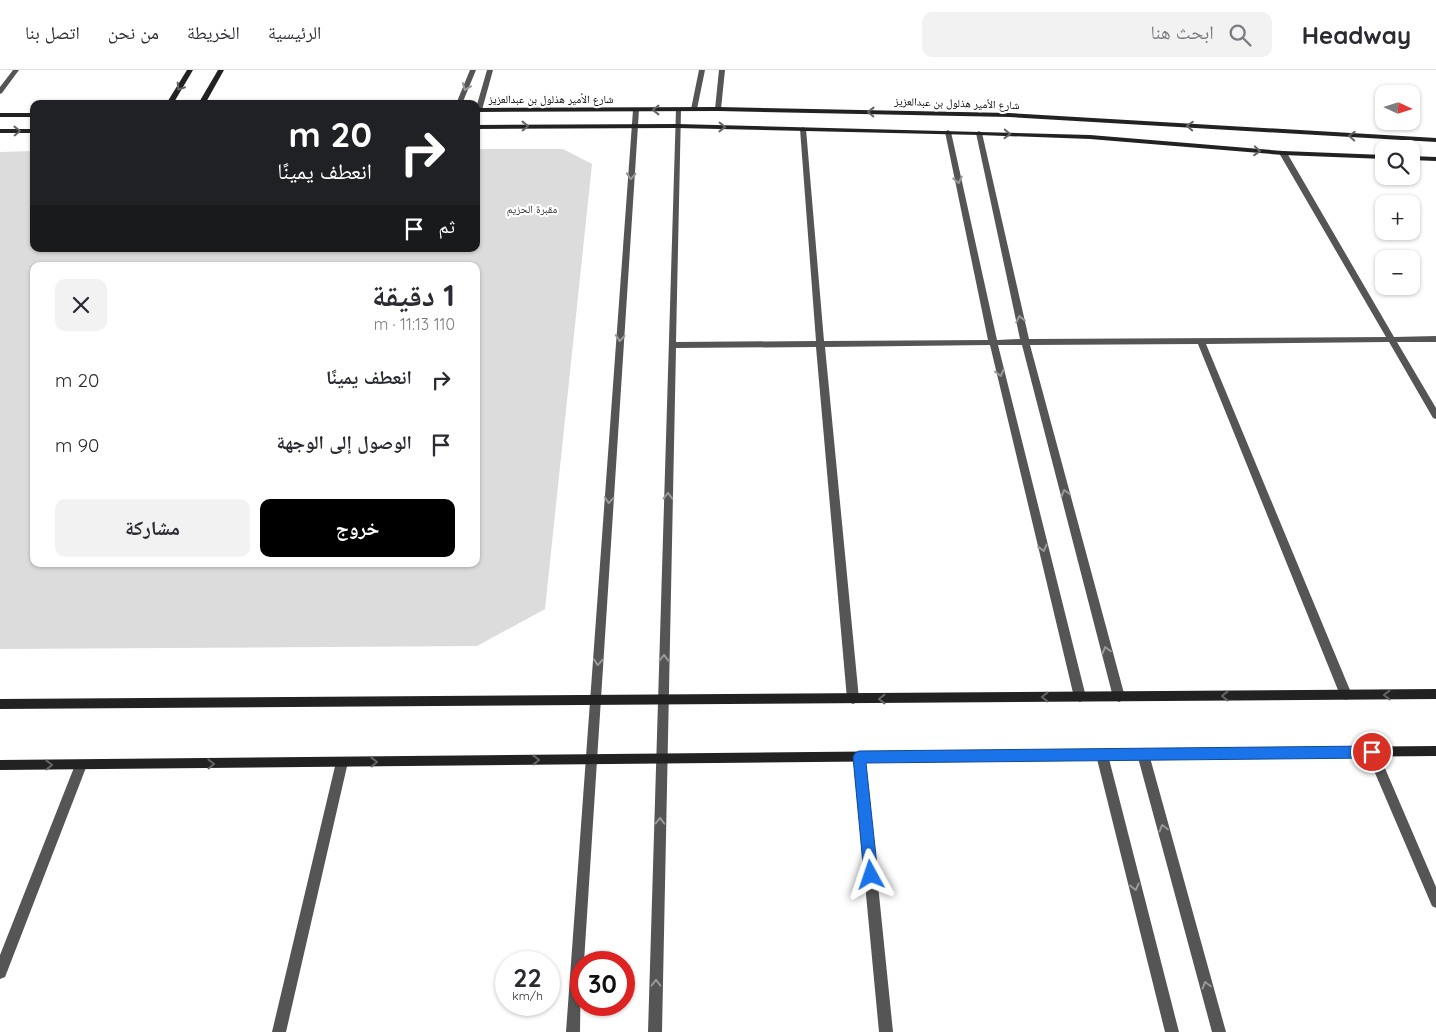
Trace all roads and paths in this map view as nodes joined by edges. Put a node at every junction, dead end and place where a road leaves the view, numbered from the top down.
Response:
1 (16, 70) edge
2 (190, 70) edge
3 (221, 70) edge
4 (473, 70) edge
5 (490, 70) edge
6 (702, 70) edge
7 (722, 70) edge
8 (0, 92) edge
9 (171, 100) edge
10 (203, 100) edge
11 (461, 100) edge
12 (480, 103) edge
13 (718, 109) junction
14 (480, 110) edge
15 (636, 110) junction
16 (678, 110) junction
17 (694, 110) junction
18 (30, 114) edge
19 (0, 115) edge
20 (677, 126) junction
21 (480, 127) edge
22 (634, 127) junction
23 (803, 129) junction
24 (0, 131) edge
25 (30, 131) edge
26 (948, 132) junction
27 (979, 132) junction
28 (1436, 140) edge
29 (1283, 153) junction
30 (1375, 157) edge
31 (1420, 158) edge
32 (1436, 159) edge
33 (1392, 339) junction
34 (1436, 339) edge
35 (1201, 341) junction
36 (993, 342) junction
37 (1025, 342) junction
38 (820, 343) junction
39 (672, 344) junction
40 (1436, 416) edge
41 (1436, 694) edge
42 (1346, 695) junction
43 (1080, 697) junction
44 (1119, 697) junction
45 (854, 699) junction
46 (663, 700) junction
47 (596, 701) junction
48 (0, 704) edge
49 (1436, 751) edge
50 (1372, 752) junction
51 (1143, 754) junction
52 (1102, 755) junction
53 (859, 757) junction
54 (662, 759) junction
55 (592, 760) junction
56 (342, 762) junction
57 (0, 765) edge
58 (81, 765) junction
59 (1436, 902) edge
60 (0, 972) edge
61 (280, 1032) edge
62 (573, 1032) edge
63 (655, 1032) edge
64 (886, 1032) edge
65 (1172, 1032) edge
66 (1219, 1032) edge

1 - 8 street
2 -> 9 street
3 - 10 street
4 -> 11 street
5 - 12 street
6 - 17 street
7 - 13 street
13 - 17 street, شارع الأمير هذلول بن عبدالعزيز
28 -> 13 street, شارع الأمير هذلول بن عبدالعزيز
14 - 15 street, شارع الأمير هذلول بن عبدالعزيز
16 -> 15 street, شارع الأمير هذلول بن عبدالعزيز
15 - 22 street
16 - 17 street, شارع الأمير هذلول بن عبدالعزيز
16 - 20 street
18 - 19 street
20 - 22 street, شارع الأمير هذلول بن عبدالعزيز
20 -> 23 street, شارع الأمير هذلول بن عبدالعزيز
20 - 39 street
21 -> 22 street, شارع الأمير هذلول بن عبدالعزيز
22 -> 47 street
23 - 26 street, شارع الأمير هذلول بن عبدالعزيز
23 - 38 street
24 -> 25 street
26 - 27 street, شارع الأمير هذلول بن عبدالعزيز
26 -> 36 street
27 -> 29 street, شارع الأمير هذلول بن عبدالعزيز
37 -> 27 street
29 - 30 street, شارع الأمير هذلول بن عبدالعزيز
29 - 33 street
31 - 32 street
33 - 34 street
33 - 35 street
33 - 40 street
35 - 37 street
35 - 42 street
36 - 37 street
36 - 38 street
36 -> 43 street
44 -> 37 street
38 - 39 street
38 - 45 street
46 -> 39 street
41 -> 42 street
42 -> 44 street
43 - 44 street
43 -> 45 street
45 - 46 street
46 - 47 street
46 - 54 street
47 - 48 street
47 - 55 street
49 - 50 street
50 - 51 street
50 - 59 street
51 - 52 street
66 -> 51 street
52 - 53 street
52 -> 65 street
53 - 54 street
53 - 64 street
54 - 55 street
63 -> 54 street
56 -> 55 street
55 - 62 street
58 -> 56 street
56 - 61 street
57 -> 58 street
58 - 60 street

